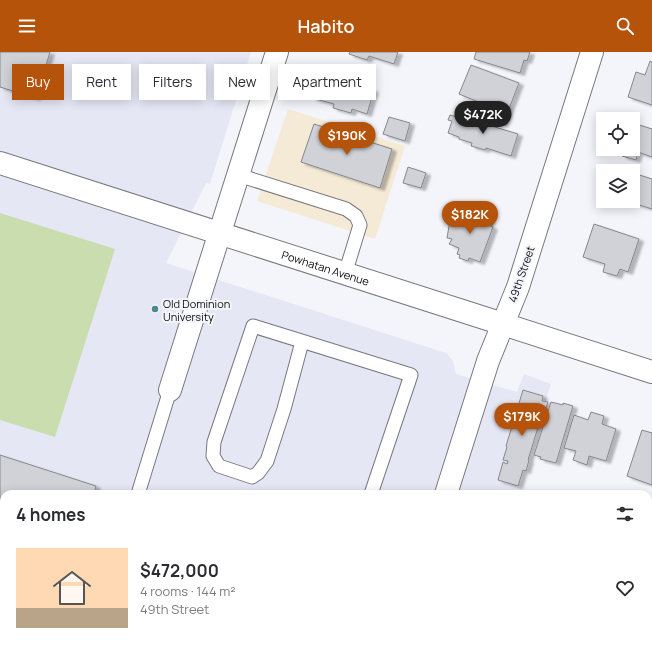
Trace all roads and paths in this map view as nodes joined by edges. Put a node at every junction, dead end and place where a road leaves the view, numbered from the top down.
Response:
1 (277, 52) edge
2 (592, 52) edge
3 (0, 164) edge
4 (238, 175) junction
5 (220, 234) junction
6 (345, 274) junction
7 (503, 324) junction
8 (302, 342) junction
9 (651, 368) edge
10 (170, 390) joint
11 (139, 490) edge
12 (372, 490) edge
13 (447, 490) edge

1 - 4 street
2 - 7 street, 49th Street
3 - 5 street, Powhatan Avenue
4 - 5 street
4 - 6 lane
5 - 6 street, Powhatan Avenue
5 - 10 street
6 - 7 street, Powhatan Avenue
7 - 9 street, Powhatan Avenue
7 - 13 street, 49th Street
8 - 8 lane
8 - 12 lane
10 - 11 lane

